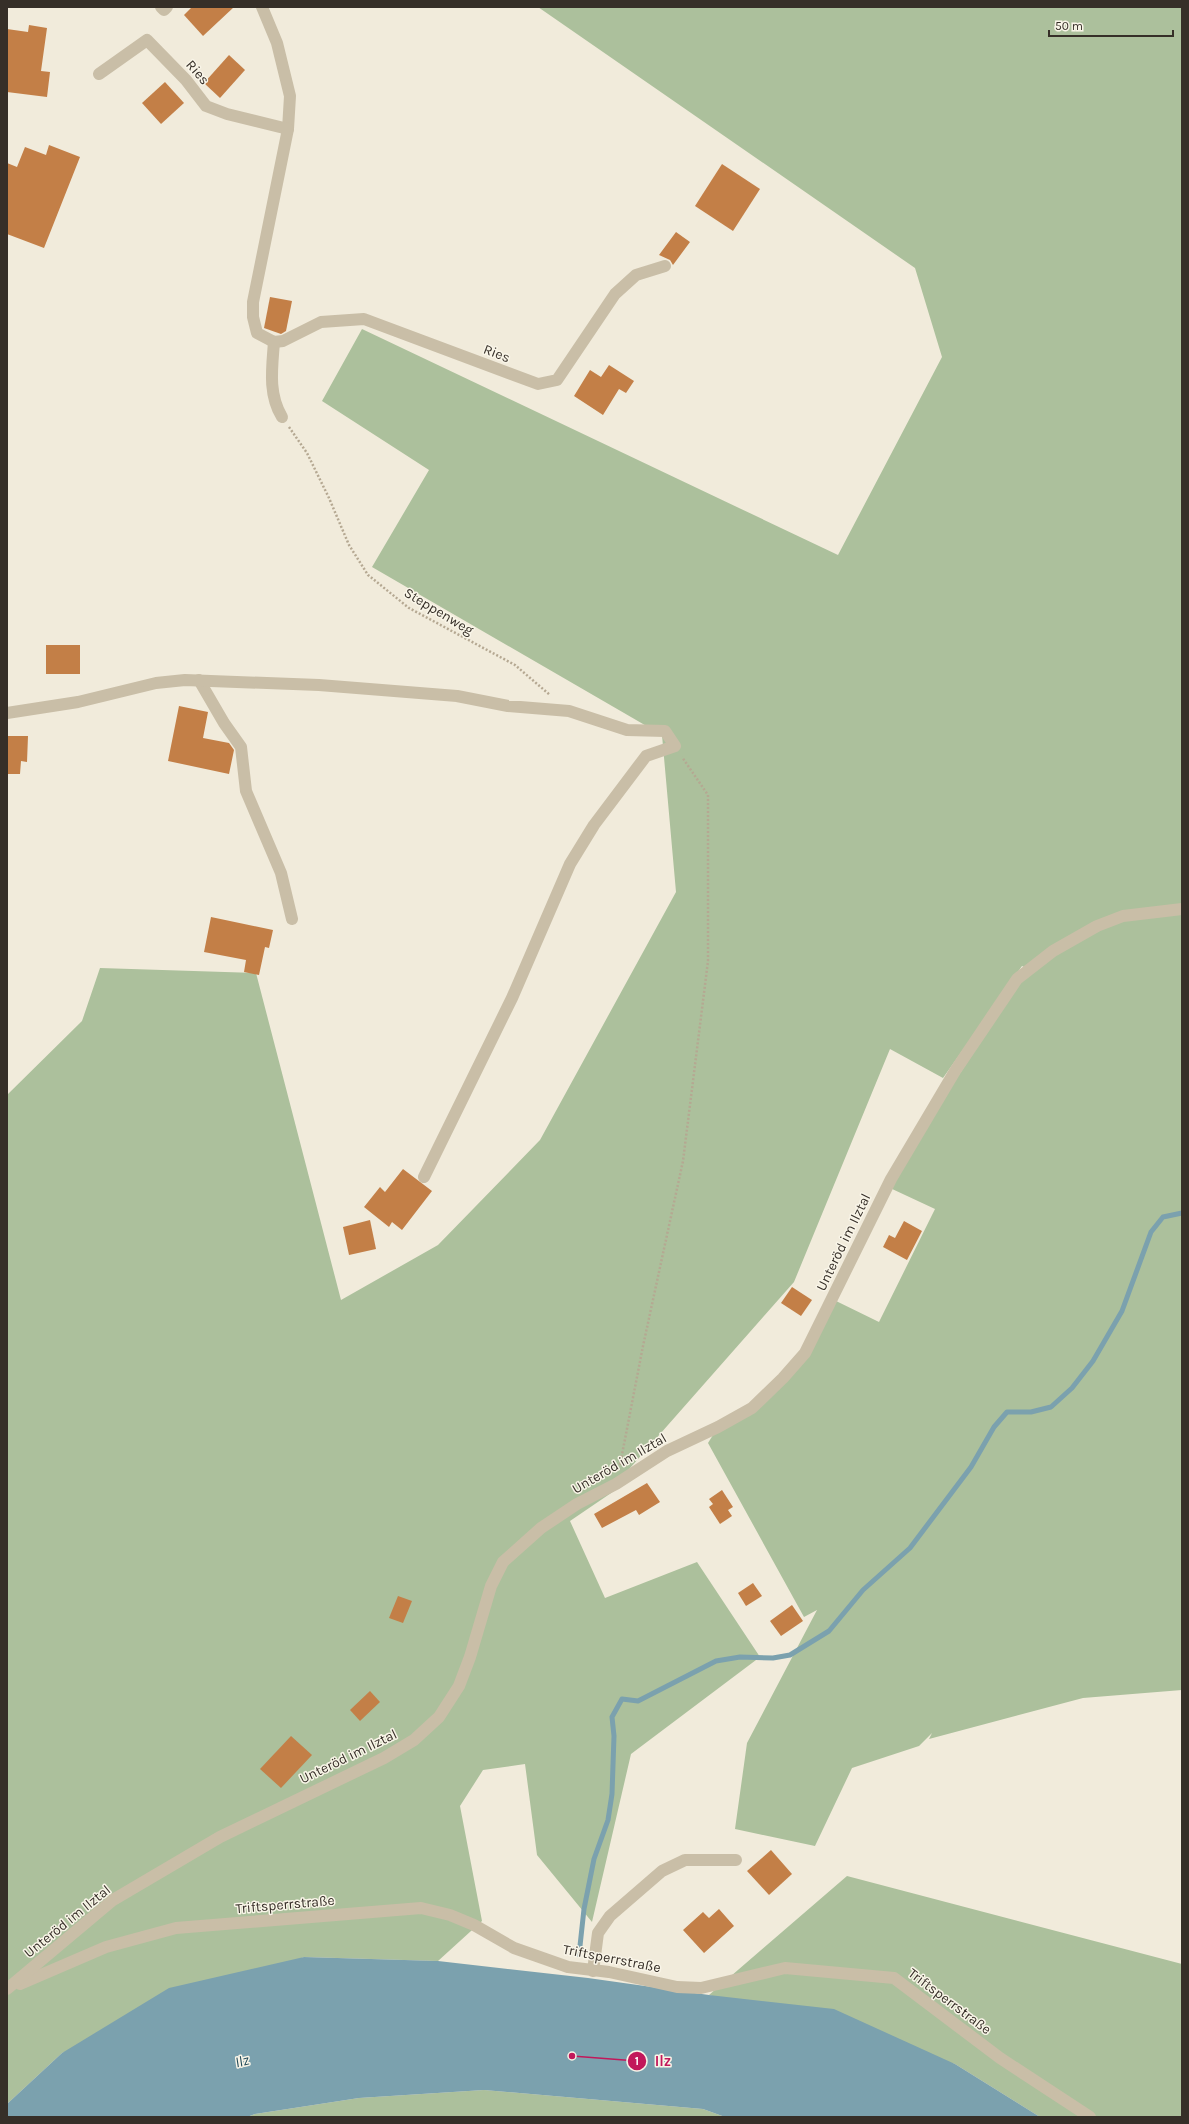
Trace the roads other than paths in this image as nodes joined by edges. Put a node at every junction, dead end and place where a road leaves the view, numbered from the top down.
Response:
1 (161, 7) edge
2 (167, 7) edge
3 (262, 7) edge
4 (99, 74) dead end
5 (288, 129) junction
6 (665, 266) dead end
7 (274, 342) junction
8 (282, 417) road end
9 (199, 680) junction
10 (7, 712) edge
11 (1182, 909) edge
12 (292, 919) dead end
13 (424, 1177) dead end
14 (736, 1860) dead end
15 (593, 1971) junction
16 (7, 1989) edge
17 (1090, 2117) edge

1 - 2 street
3 - 5 street
4 - 5 street, Ries
5 - 7 street
6 - 7 street, Ries
7 - 8 street
9 - 10 street
9 - 12 street
9 - 13 street
11 - 16 street, Unteröd im Ilztal
14 - 15 street
15 - 16 street, Triftsperrstraße
15 - 17 street, Triftsperrstraße

